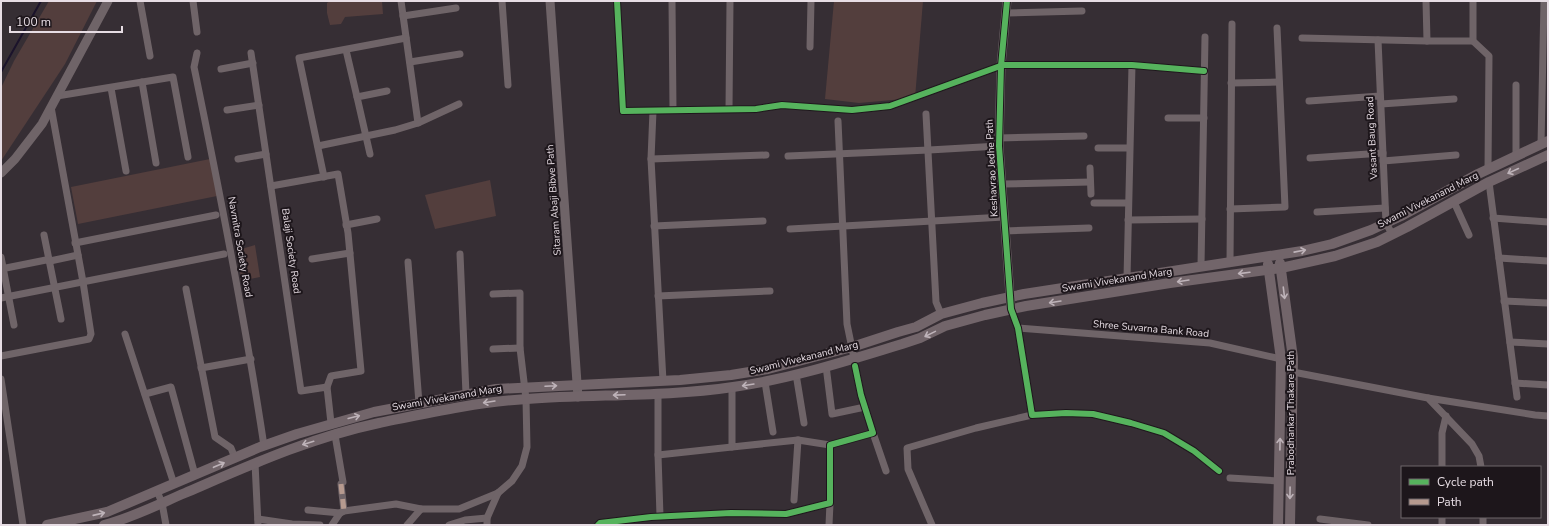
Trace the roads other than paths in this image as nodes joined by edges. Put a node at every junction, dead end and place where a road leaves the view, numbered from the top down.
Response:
1 (108, 1) edge
2 (140, 1) edge
3 (193, 1) edge
4 (401, 1) edge
5 (502, 1) edge
6 (550, 1) edge
7 (618, 1) edge
8 (672, 1) edge
9 (730, 1) edge
10 (811, 1) edge
11 (1007, 1) edge
12 (1426, 1) edge
13 (1473, 1) edge
14 (1544, 1) edge
15 (456, 8) dead end
16 (1082, 11) dead end
17 (1006, 13) junction
18 (403, 16) junction
19 (1232, 24) dead end
20 (1277, 28) dead end
21 (197, 32) dead end
22 (1205, 37) dead end
23 (406, 38) junction
24 (1302, 38) dead end
25 (1378, 40) junction
26 (1427, 41) junction
27 (1473, 41) junction
28 (810, 47) dead end
29 (346, 50) junction
30 (197, 53) dead end
31 (251, 53) dead end
32 (460, 54) dead end
33 (150, 56) dead end
34 (410, 62) junction
35 (253, 63) junction
36 (1132, 65) junction
37 (221, 69) dead end
38 (1204, 72) junction
39 (142, 82) junction
40 (1279, 82) junction
41 (1231, 83) junction
42 (508, 85) dead end
43 (1516, 85) dead end
44 (111, 88) junction
45 (387, 91) dead end
46 (57, 96) junction
47 (357, 97) junction
48 (1454, 99) dead end
49 (1381, 100) junction
50 (1309, 101) dead end
51 (458, 104) dead end
52 (259, 105) junction
53 (51, 107) junction
54 (730, 109) junction
55 (227, 110) dead end
56 (673, 110) junction
57 (653, 111) junction
58 (926, 114) dead end
59 (1168, 118) dead end
60 (1204, 118) junction
61 (838, 121) dead end
62 (418, 123) junction
63 (366, 136) junction
64 (1084, 136) dead end
65 (999, 142) junction
66 (1545, 143) edge
67 (318, 146) junction
68 (1098, 148) dead end
69 (1129, 148) junction
70 (929, 150) junction
71 (266, 154) junction
72 (370, 154) dead end
73 (839, 154) junction
74 (766, 155) dead end
75 (1456, 155) dead end
76 (1548, 155) edge
77 (788, 156) dead end
78 (188, 157) dead end
79 (1383, 157) junction
80 (1516, 157) junction
81 (651, 158) junction
82 (1310, 158) dead end
83 (238, 159) dead end
84 (156, 163) dead end
85 (1090, 168) dead end
86 (1488, 170) junction
87 (126, 171) dead end
88 (1, 172) edge
89 (324, 177) junction
90 (1090, 182) junction
91 (1489, 182) junction
92 (1002, 184) junction
93 (271, 186) junction
94 (1091, 194) dead end
95 (1454, 202) junction
96 (1094, 203) dead end
97 (1128, 203) junction
98 (1385, 208) junction
99 (1230, 209) junction
100 (1317, 212) dead end
101 (216, 215) dead end
102 (1004, 217) junction
103 (1493, 218) junction
104 (377, 219) dead end
105 (1202, 219) junction
106 (1128, 220) junction
107 (763, 221) dead end
108 (932, 221) junction
109 (1548, 222) edge
110 (1386, 223) junction
111 (346, 225) junction
112 (654, 226) junction
113 (842, 226) junction
114 (1089, 228) dead end
115 (790, 229) dead end
116 (1371, 230) junction
117 (1005, 231) junction
118 (1392, 234) junction
119 (44, 235) dead end
120 (1469, 235) dead end
121 (1377, 242) junction
122 (75, 243) junction
123 (224, 254) dead end
124 (350, 254) junction
125 (460, 254) dead end
126 (78, 255) junction
127 (1279, 255) junction
128 (1, 257) edge
129 (1266, 257) junction
130 (1499, 258) junction
131 (312, 259) dead end
132 (50, 261) junction
133 (1548, 261) edge
134 (408, 262) dead end
135 (1230, 262) junction
136 (1201, 266) junction
137 (1281, 268) junction
138 (2, 269) edge
139 (1269, 269) junction
140 (1127, 278) junction
141 (83, 282) junction
142 (54, 287) junction
143 (186, 289) dead end
144 (770, 291) dead end
145 (493, 294) dead end
146 (658, 296) junction
147 (4, 297) edge
148 (1010, 297) junction
149 (1504, 301) junction
150 (1548, 303) edge
151 (1011, 309) junction
152 (941, 314) junction
153 (61, 320) dead end
154 (14, 325) dead end
155 (1018, 328) junction
156 (125, 334) dead end
157 (1510, 342) junction
158 (1548, 344) edge
159 (852, 347) junction
160 (493, 348) dead end
161 (520, 348) junction
162 (1, 356) edge
163 (251, 359) junction
164 (1281, 359) junction
165 (855, 362) junction
166 (826, 366) junction
167 (201, 368) junction
168 (1293, 372) junction
169 (796, 374) junction
170 (1, 379) edge
171 (663, 381) junction
172 (766, 382) junction
173 (1515, 383) junction
174 (577, 384) junction
175 (1548, 385) edge
176 (327, 387) junction
177 (525, 387) junction
178 (732, 388) junction
179 (145, 394) junction
180 (466, 394) junction
181 (658, 394) junction
182 (578, 397) junction
183 (1517, 397) dead end
184 (1428, 398) junction
185 (526, 399) junction
186 (419, 403) junction
187 (865, 408) junction
188 (1032, 415) junction
189 (1446, 416) junction
190 (1548, 416) edge
191 (331, 423) junction
192 (804, 423) dead end
193 (773, 432) dead end
194 (873, 433) junction
195 (335, 435) junction
196 (798, 440) junction
197 (830, 445) junction
198 (264, 446) junction
199 (732, 447) junction
200 (658, 455) junction
201 (235, 458) junction
202 (255, 463) junction
203 (1442, 466) edge
204 (1481, 466) edge
205 (886, 471) dead end
206 (1219, 471) dead end
207 (196, 475) junction
208 (1230, 478) dead end
209 (1279, 481) junction
210 (174, 484) junction
211 (157, 491) junction
212 (498, 493) junction
213 (794, 500) dead end
214 (162, 502) junction
215 (830, 503) junction
216 (421, 509) junction
217 (308, 510) dead end
218 (342, 512) junction
219 (660, 516) junction
220 (1320, 519) dead end
221 (258, 522) edge
222 (487, 522) edge
223 (23, 525) edge
224 (47, 525) edge
225 (104, 525) edge
226 (166, 525) edge
227 (320, 525) edge
228 (332, 525) edge
229 (407, 525) edge
230 (449, 525) edge
231 (598, 525) edge
232 (828, 525) edge
233 (932, 525) edge
234 (1278, 525) edge
235 (1290, 525) edge
236 (1368, 525) edge

1 - 46 street
2 - 33 street
3 - 21 street
4 - 18 street
5 - 42 street
6 - 174 street, Sitaram Abaji Bibve Path
7 - 57 street
8 - 56 street
9 - 54 street
10 - 28 street
11 - 17 street, Keshavrao Jedhe Path
12 - 26 street
13 - 27 street
14 - 66 street
15 - 18 street
16 - 17 street
17 - 65 street, Keshavrao Jedhe Path
18 - 23 street
19 - 41 street
20 - 40 street
22 - 38 street
23 - 29 street
23 - 34 street
24 - 25 street
25 - 26 street
25 - 49 street, Vasant Baug Road
26 - 27 street
27 - 86 street
29 - 47 street
29 - 67 street
30 - 163 street, Navmitra Society Road
31 - 35 street, Balaji Society Road
32 - 34 street
34 - 62 street
35 - 37 street
35 - 52 street, Balaji Society Road
36 - 38 street
36 - 54 street
36 - 69 street
38 - 60 street
39 - 44 street
39 - 78 street
39 - 84 street
40 - 41 street
40 - 99 street
41 - 99 street
43 - 80 street
44 - 46 street
44 - 87 street
45 - 47 street
46 - 53 street
47 - 63 street
48 - 49 street
49 - 50 street
49 - 79 street, Vasant Baug Road
51 - 62 street
52 - 55 street
52 - 71 street, Balaji Society Road
53 - 88 street
53 - 122 street
54 - 56 street
56 - 57 street
57 - 81 street
58 - 70 street
59 - 60 street
60 - 105 street
61 - 73 street
62 - 63 street
63 - 67 street
63 - 72 street
64 - 65 street
65 - 70 street
65 - 92 street, Keshavrao Jedhe Path
66 - 80 main road, Swami Vivekanand Marg
67 - 89 street
68 - 69 street
69 - 97 street
70 - 73 street
70 - 108 street
71 - 83 street
71 - 93 street, Balaji Society Road
73 - 77 street
73 - 113 street
74 - 81 street
75 - 79 street
76 -> 91 main road, Swami Vivekanand Marg
79 - 82 street
79 - 98 street, Vasant Baug Road
80 - 86 main road, Swami Vivekanand Marg
81 - 112 street
85 - 90 street
86 - 110 main road, Swami Vivekanand Marg
89 - 93 street
89 - 111 street
90 - 92 street
90 - 94 street
91 - 95 main road, Swami Vivekanand Marg
91 - 103 street
92 - 102 street, Keshavrao Jedhe Path
93 - 176 street, Balaji Society Road
95 - 118 main road, Swami Vivekanand Marg
95 - 120 street
96 - 97 street
97 - 106 street
98 - 100 street
98 - 110 street, Vasant Baug Road
99 - 135 street
101 - 122 street
102 - 108 street
102 - 117 street, Keshavrao Jedhe Path
103 - 109 street
103 - 130 street
104 - 111 street
105 - 106 street
105 - 136 street
106 - 140 street
107 - 112 street
108 - 113 street
108 - 152 street
110 - 116 main road, Swami Vivekanand Marg
110 - 118 street, Vasant Baug Road
111 - 124 street
112 - 146 street
113 - 115 street
113 - 159 street
114 - 117 street
116 - 121 street
127 -> 116 main road, Swami Vivekanand Marg
117 - 148 street, Keshavrao Jedhe Path
118 - 121 main road, Swami Vivekanand Marg
119 - 132 street
121 - 137 main road, Swami Vivekanand Marg
122 - 126 street
123 - 141 street
124 - 131 street
124 - 176 street
125 - 180 street
126 - 132 street
126 - 141 street
127 - 129 main road, Swami Vivekanand Marg
127 - 137 main road, Prabodhankar Thakare Path
128 - 138 street
129 - 135 main road, Swami Vivekanand Marg
129 - 139 main road, Prabodhankar Thakare Path
130 - 133 street
130 - 149 street
132 - 138 street
132 - 142 street
134 - 186 street
135 - 136 main road, Swami Vivekanand Marg
136 - 140 main road, Swami Vivekanand Marg
137 - 139 main road, Swami Vivekanand Marg
137 -> 168 main road, Prabodhankar Thakare Path
138 - 147 street
139 -> 151 main road, Swami Vivekanand Marg
139 - 164 main road, Prabodhankar Thakare Path
140 - 148 main road, Swami Vivekanand Marg
141 - 142 street
141 - 162 street
142 - 147 street
142 - 153 street
143 - 167 street
144 - 146 street
145 - 161 street
146 - 171 street
147 - 154 street
148 - 151 street, Keshavrao Jedhe Path
148 - 152 main road, Swami Vivekanand Marg
149 - 150 street
149 - 157 street
151 - 155 street
151 -> 165 main road, Swami Vivekanand Marg
152 - 159 main road, Swami Vivekanand Marg
155 - 164 street, Shree Suvarna Bank Road
155 - 188 street
156 - 179 street
157 - 158 street
157 - 173 street
159 - 165 street
159 - 171 main road, Swami Vivekanand Marg
160 - 161 street
161 - 177 street
163 - 167 street
163 - 198 street, Navmitra Society Road
209 -> 164 main road, Prabodhankar Thakare Path
165 - 166 main road, Swami Vivekanand Marg
165 - 187 street
166 - 169 main road, Swami Vivekanand Marg
166 - 187 street
167 - 201 street
168 - 184 street
168 -> 235 main road, Prabodhankar Thakare Path
169 - 172 main road, Swami Vivekanand Marg
169 - 192 street
170 - 223 street
171 - 174 main road, Swami Vivekanand Marg
172 -> 178 main road, Swami Vivekanand Marg
172 - 193 street
173 - 175 street
173 - 183 street
177 -> 174 main road, Swami Vivekanand Marg
174 - 182 street, Sitaram Abaji Bibve Path
176 - 191 street
177 - 180 main road, Swami Vivekanand Marg
177 - 185 street
178 - 181 main road, Swami Vivekanand Marg
178 - 199 street
179 - 207 street
179 - 210 street
180 - 186 main road, Swami Vivekanand Marg
181 -> 182 main road, Swami Vivekanand Marg
181 - 200 street
182 - 185 main road, Swami Vivekanand Marg
184 - 189 street
184 - 190 street
185 -> 195 main road, Swami Vivekanand Marg
185 - 212 street
191 -> 186 main road, Swami Vivekanand Marg
187 - 194 street
188 - 206 street
188 - 233 street
189 - 203 street
189 - 204 street
191 - 198 main road, Swami Vivekanand Marg
194 - 197 street
194 - 205 street
195 -> 202 main road, Swami Vivekanand Marg
195 - 218 street
196 - 197 street
196 - 199 street
196 - 213 street
197 - 215 street
198 - 201 main road, Swami Vivekanand Marg
199 - 200 street
200 - 219 street
207 -> 201 main road, Swami Vivekanand Marg
202 - 214 main road, Swami Vivekanand Marg
202 - 221 street
207 - 210 main road, Swami Vivekanand Marg
208 - 209 street
209 - 234 main road, Prabodhankar Thakare Path
210 - 211 main road, Swami Vivekanand Marg
211 - 214 street
224 -> 211 main road, Swami Vivekanand Marg
212 - 216 street
212 - 222 street
214 - 225 main road, Swami Vivekanand Marg
214 - 226 street
215 - 219 street
215 - 232 street
216 - 218 street
216 - 229 street
217 - 218 street
218 - 228 street
219 - 231 street
220 - 236 street
221 - 227 street
222 - 230 street

